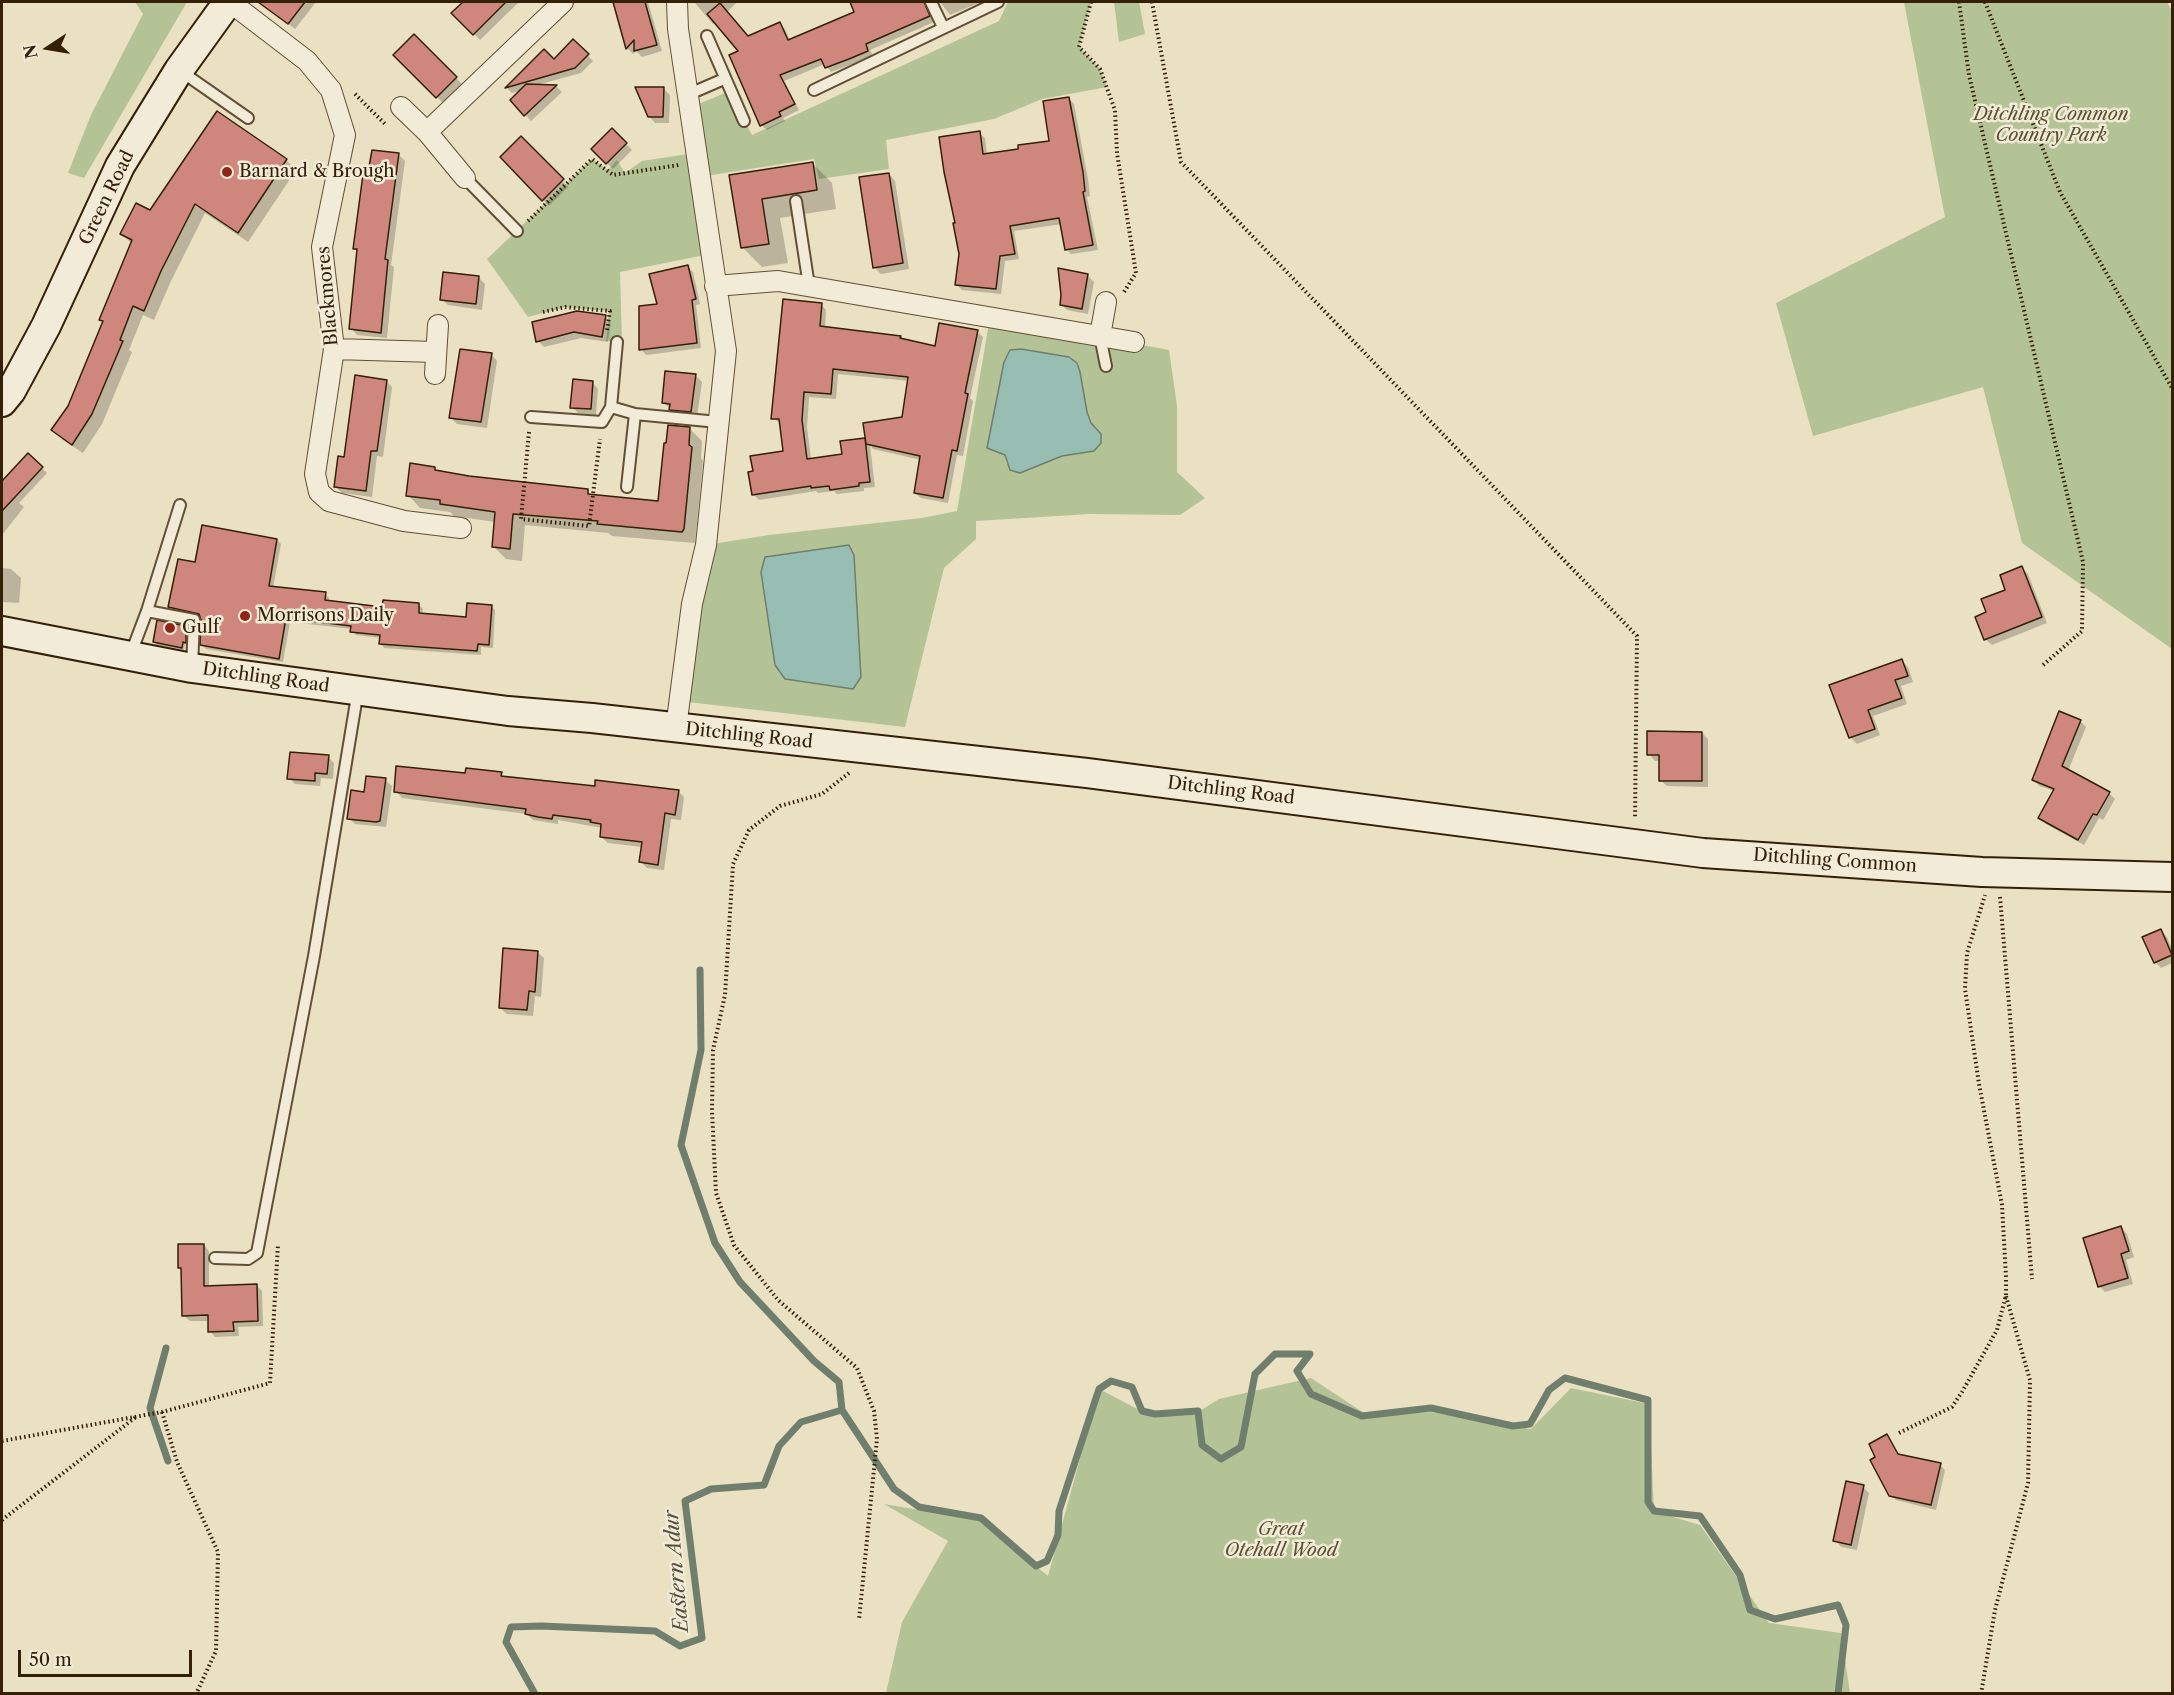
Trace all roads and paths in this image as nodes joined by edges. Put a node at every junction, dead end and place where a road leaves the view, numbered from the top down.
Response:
1 (229, 2) edge
2 (563, 2) edge
3 (677, 2) edge
4 (931, 2) edge
5 (998, 2) edge
6 (1090, 2) edge
7 (1152, 2) edge
8 (1959, 2) edge
9 (1985, 2) edge
10 (944, 27) junction
11 (707, 36) dead end
12 (179, 70) junction
13 (724, 79) junction
14 (331, 90) junction
15 (814, 90) dead end
16 (687, 95) junction
17 (401, 107) joint
18 (248, 118) dead end
19 (744, 120) dead end
20 (427, 132) junction
21 (697, 162) junction
22 (465, 178) joint
23 (796, 201) dead end
24 (517, 231) joint
25 (715, 286) junction
26 (809, 286) junction
27 (1106, 302) joint
28 (543, 312) dead end
29 (438, 325) dead end
30 (1100, 336) junction
31 (617, 342) dead end
32 (1134, 342) dead end
33 (334, 349) junction
34 (436, 352) junction
35 (616, 354) junction
36 (1106, 366) dead end
37 (435, 374) dead end
38 (2172, 388) edge
39 (2, 402) edge
40 (611, 407) junction
41 (635, 414) junction
42 (531, 417) joint
43 (602, 422) junction
44 (718, 422) junction
45 (627, 487) dead end
46 (180, 506) dead end
47 (461, 528) dead end
48 (147, 611) junction
49 (2, 631) edge
50 (130, 656) junction
51 (2042, 666) dead end
52 (192, 668) junction
53 (358, 690) junction
54 (676, 728) junction
55 (858, 748) junction
56 (1498, 826) joint
57 (1635, 844) junction
58 (1996, 872) junction
59 (2172, 877) edge
60 (261, 1230) junction
61 (214, 1258) dead end
62 (2032, 1279) dead end
63 (2006, 1295) junction
64 (162, 1412) junction
65 (137, 1416) junction
66 (1899, 1433) dead end
67 (2, 1441) edge
68 (2, 1520) edge
69 (859, 1620) dead end
70 (196, 1694) edge
71 (1981, 1694) edge

1 - 12 main road, Green Road
1 - 14 street, Blackmores
2 - 20 street
3 - 16 street
4 - 10 lane
5 - 10 lane
6 - 27 path
7 - 57 path
8 - 51 path
9 - 38 path
10 - 15 lane
11 - 13 lane
12 - 18 lane
12 - 39 main road, Green Road
13 - 16 lane
13 - 19 lane
14 - 17 path
14 - 33 street, Blackmores
16 - 21 street
17 - 20 street
20 - 22 street
21 - 24 path
21 - 25 street
22 - 24 lane
23 - 26 lane
25 - 26 street
25 - 44 street
26 - 30 street
27 - 30 street
28 - 35 path
29 - 34 street
30 - 32 street
30 - 36 lane
31 - 35 lane
33 - 34 street
33 - 47 street, Blackmores
34 - 37 street
35 - 40 lane
40 - 41 lane
40 - 43 lane
41 - 44 lane
41 - 45 lane
42 - 43 lane
42 - 43 path
44 - 54 street
46 - 48 lane
48 - 50 lane
48 - 52 lane
49 - 50 main road, Ditchling Road
50 - 52 main road, Ditchling Road
52 - 53 main road, Ditchling Road
53 - 54 main road, Ditchling Road
53 - 60 lane
54 - 55 main road, Ditchling Road
55 - 56 main road, Ditchling Road
55 - 69 path
56 - 57 main road, Ditchling Common
57 - 58 main road, Ditchling Common
58 - 59 main road, Ditchling Common
58 - 62 path
58 - 63 path
60 - 61 lane
60 - 64 path
63 - 66 path
63 - 71 path
64 - 65 path
64 - 70 path
65 - 67 path
65 - 68 path

